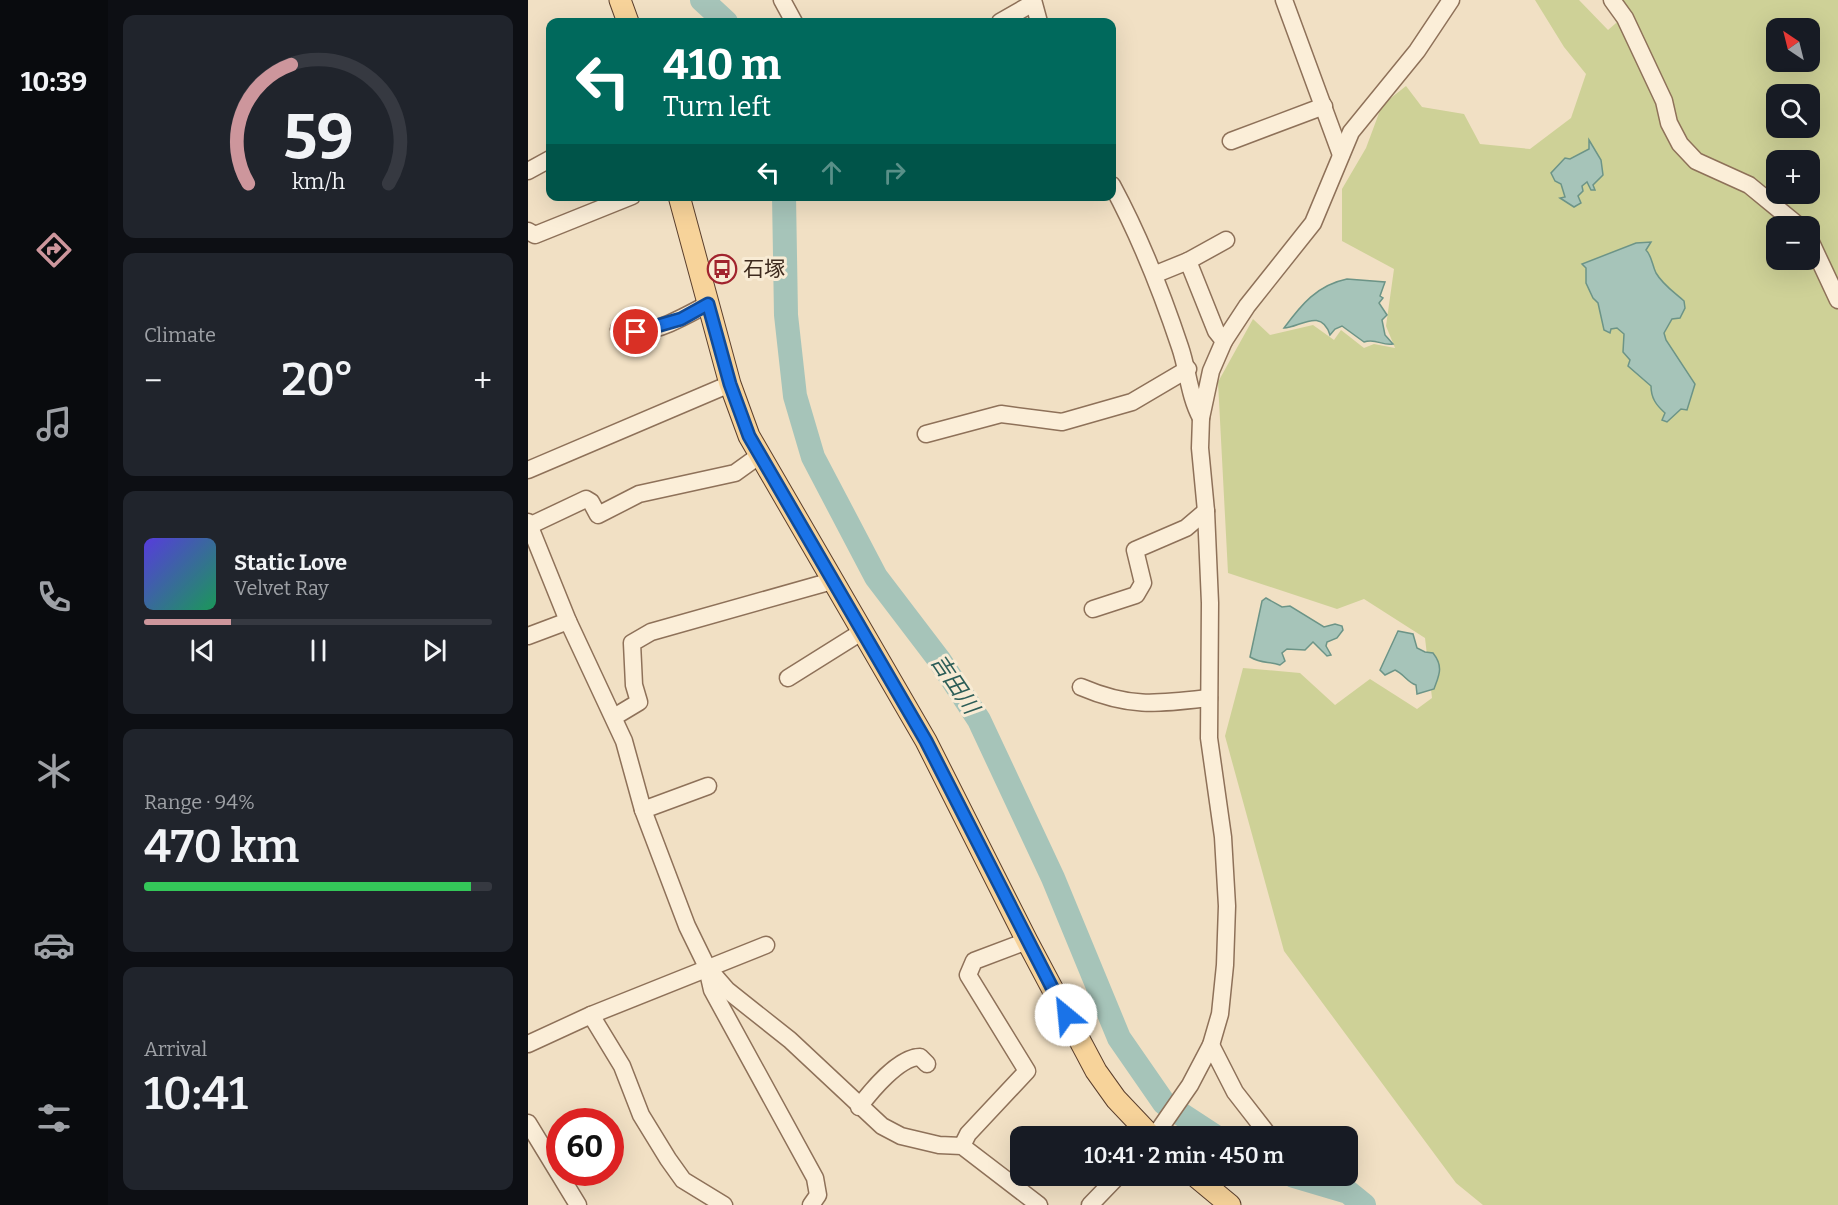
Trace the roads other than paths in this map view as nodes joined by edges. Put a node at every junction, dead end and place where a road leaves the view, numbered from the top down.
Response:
1 (620, 0) edge
2 (782, 0) edge
3 (1284, 0) edge
4 (1451, 0) edge
5 (1612, 0) edge
6 (1033, 2) edge
7 (627, 18) edge
8 (792, 18) edge
9 (1007, 18) edge
10 (1038, 18) edge
11 (1324, 106) junction
12 (1231, 141) dead end
13 (1341, 155) junction
14 (546, 161) edge
15 (528, 171) edge
16 (1116, 193) edge
17 (620, 201) edge
18 (680, 201) edge
19 (1787, 216) edge
20 (528, 231) edge
21 (1226, 240) dead end
22 (1188, 261) junction
23 (1820, 262) edge
24 (1156, 274) junction
25 (1838, 300) edge
26 (708, 304) junction
27 (619, 329) dead end
28 (1224, 341) junction
29 (1188, 369) junction
30 (730, 384) junction
31 (1201, 418) junction
32 (926, 434) dead end
33 (760, 455) junction
34 (528, 471) edge
35 (1206, 511) junction
36 (529, 524) edge
37 (832, 581) junction
38 (1093, 609) dead end
39 (568, 621) junction
40 (863, 632) junction
41 (528, 636) edge
42 (788, 678) dead end
43 (1080, 687) dead end
44 (1209, 698) junction
45 (614, 717) junction
46 (708, 786) dead end
47 (643, 810) junction
48 (1027, 941) junction
49 (765, 945) dead end
50 (707, 967) junction
51 (591, 1015) junction
52 (528, 1024) edge
53 (532, 1041) edge
54 (1211, 1046) junction
55 (927, 1064) dead end
56 (859, 1107) junction
57 (528, 1123) edge
58 (1142, 1126) edge
59 (1162, 1126) edge
60 (1261, 1126) edge
61 (962, 1146) junction
62 (1108, 1186) edge
63 (1207, 1186) edge
64 (578, 1205) edge
65 (724, 1205) edge
66 (812, 1205) edge
67 (1039, 1205) edge
68 (1090, 1205) edge
69 (1230, 1205) edge

1 - 7 main road
2 - 8 street
3 - 11 street
4 - 13 street
5 - 19 street
6 - 9 street
6 - 10 street
11 - 12 street
11 - 13 street
13 - 28 street
14 - 15 street
16 - 24 street
17 - 20 street
18 - 26 main road
21 - 22 street
22 - 24 street
22 - 28 street
23 - 25 street
24 - 29 street
26 - 27 street
26 - 30 main road
28 - 31 street
29 - 31 street
29 - 32 street
30 - 33 main road
30 - 34 street
31 - 35 street
33 - 36 street
33 - 37 main road
35 - 38 street
35 - 44 street
36 - 39 street
37 - 40 main road
37 - 45 street
39 - 41 street
39 - 45 street
40 - 42 street
40 - 48 main road
43 - 44 street
44 - 54 street
45 - 47 street
46 - 47 street
47 - 50 street
48 - 58 main road
48 - 61 street
49 - 50 street
50 - 51 street
50 - 56 street
50 - 66 street
51 - 53 street
51 - 65 street
52 - 53 street
54 - 59 street
54 - 60 street
55 - 56 street
56 - 61 street
57 - 64 street
61 - 67 street
62 - 68 street
63 - 69 main road

